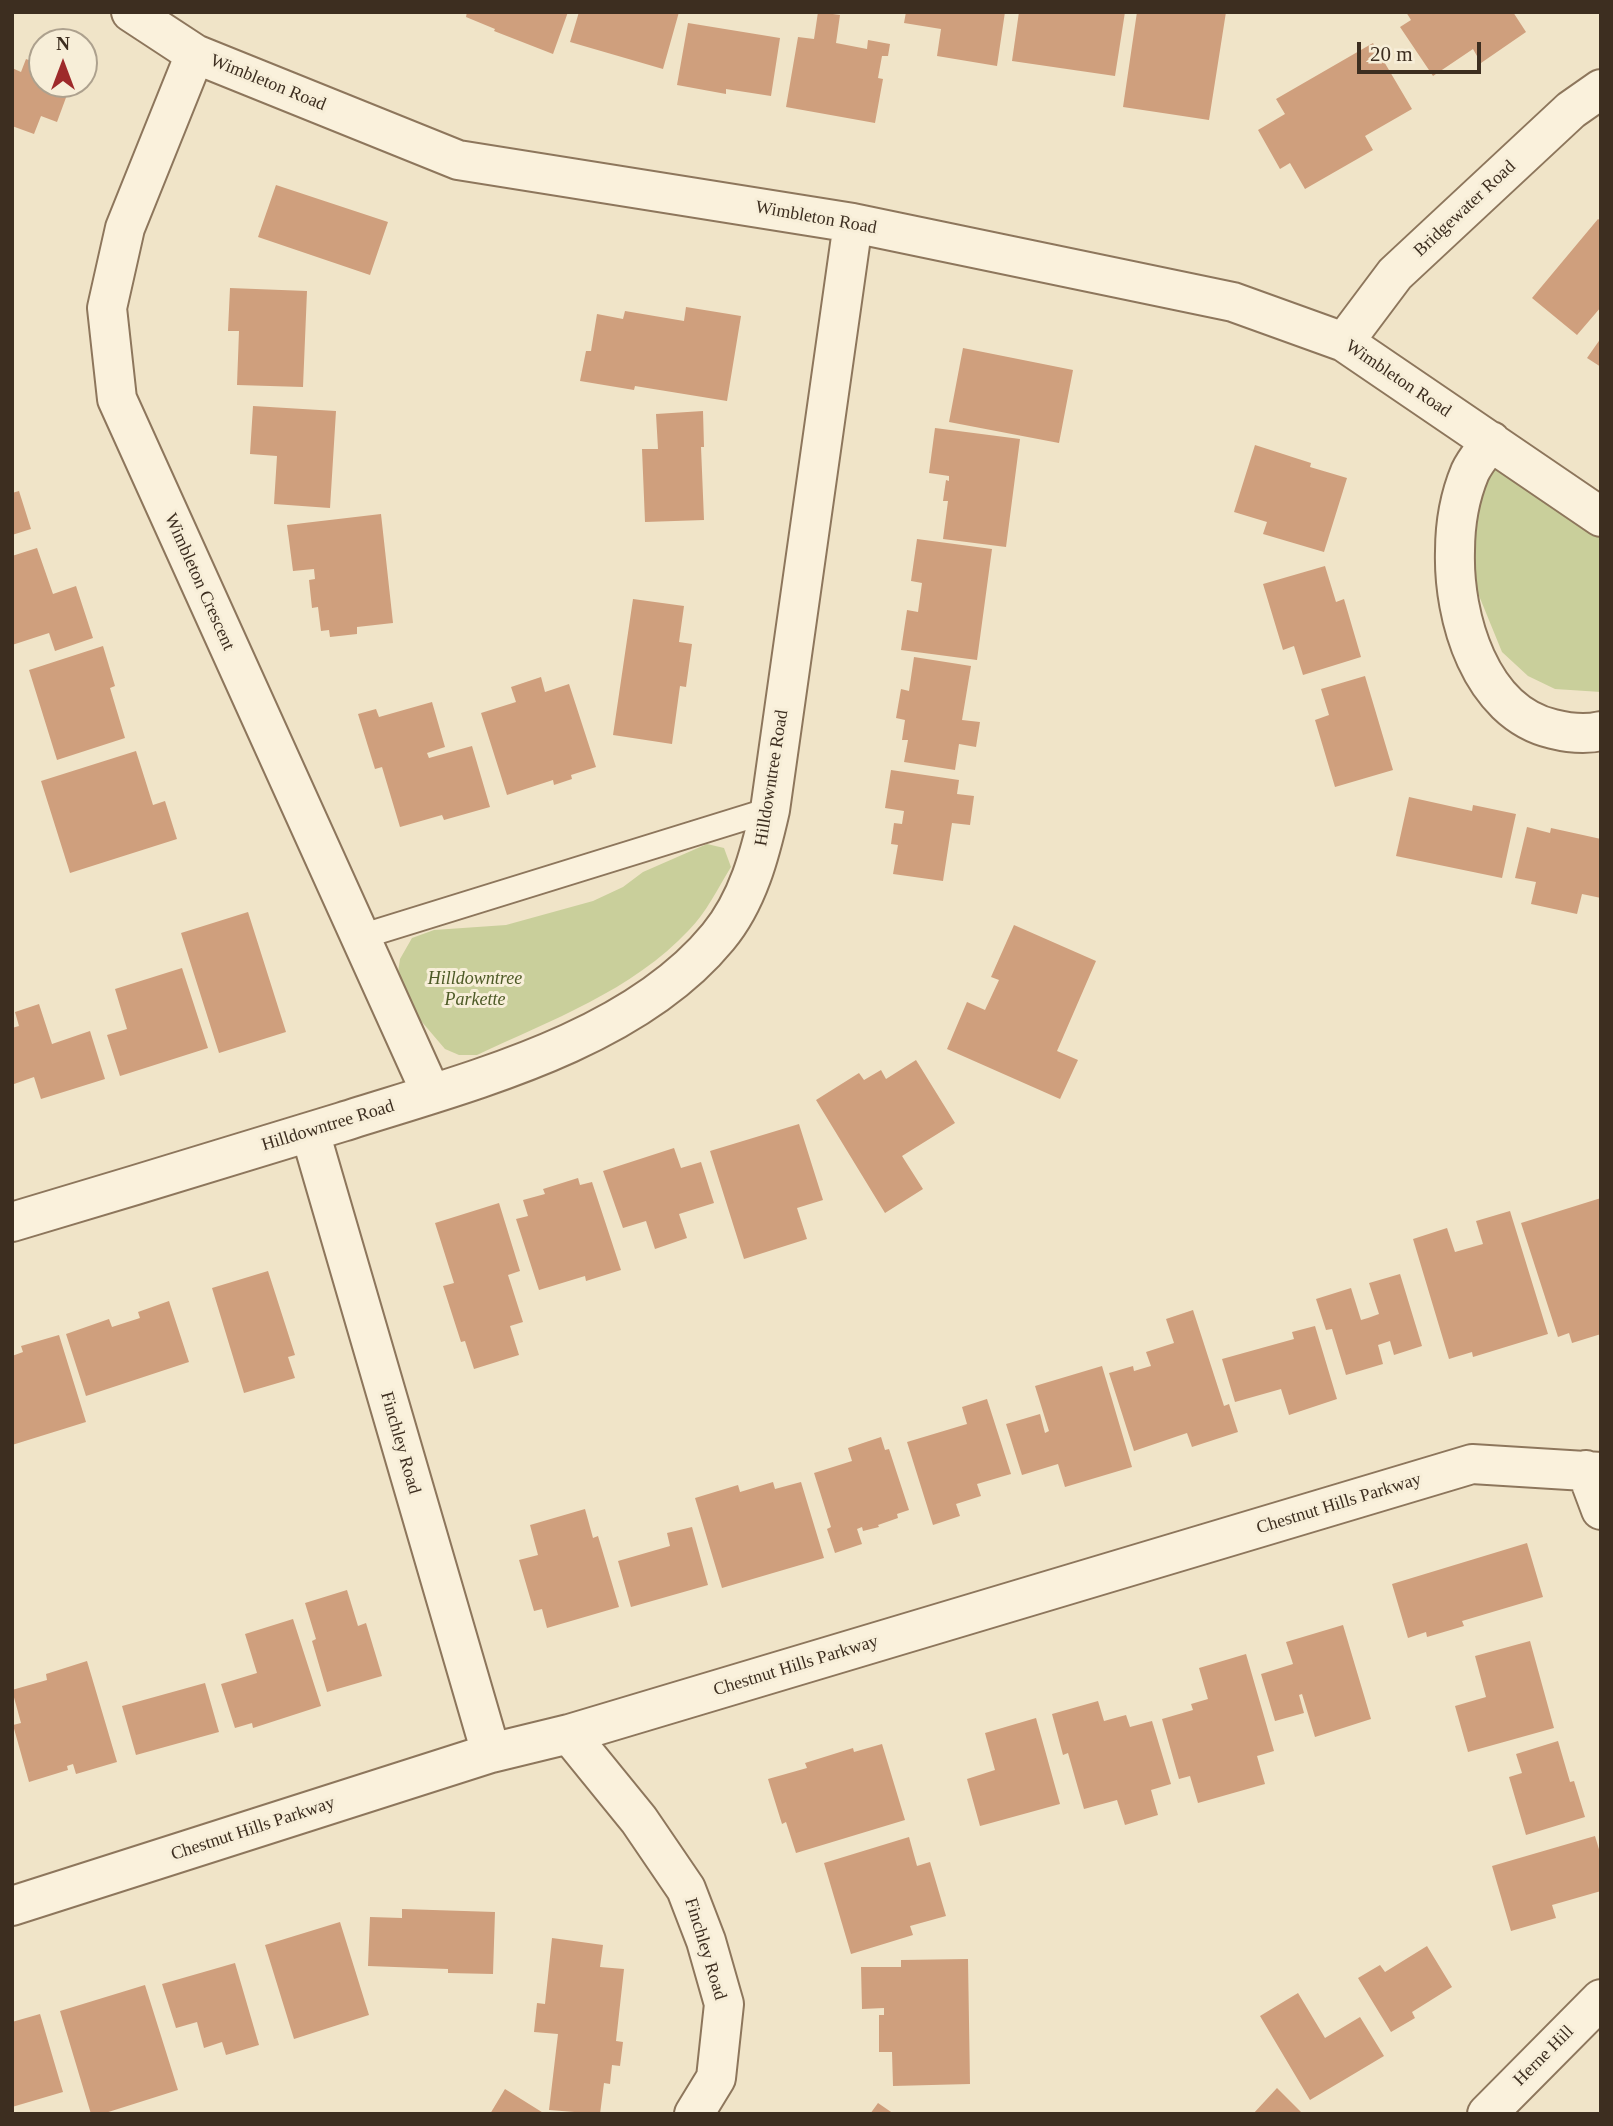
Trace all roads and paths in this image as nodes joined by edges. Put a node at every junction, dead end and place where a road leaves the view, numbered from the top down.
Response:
1 (131, 12) edge
2 (195, 54) junction
3 (1601, 89) edge
4 (853, 223) junction
5 (1344, 342) junction
6 (1491, 441) junction
7 (1601, 517) edge
8 (1601, 730) edge
9 (769, 810) junction
10 (360, 937) junction
11 (431, 1093) junction
12 (310, 1132) junction
13 (12, 1222) edge
14 (1593, 1471) edge
15 (1601, 1510) edge
16 (569, 1734) junction
17 (491, 1753) junction
18 (12, 1906) edge
19 (1601, 1999) edge
20 (694, 2114) edge
21 (1487, 2114) edge

1 - 2 street, Wimbleton Road
2 - 4 street, Wimbleton Road
2 - 10 street, Wimbleton Crescent
3 - 5 street, Bridgewater Road
4 - 5 street, Wimbleton Road
4 - 9 street, Hilldowntree Road
5 - 6 street, Wimbleton Road
6 - 7 street, Wimbleton Road
6 - 8 street
9 - 10 lane
9 - 11 street, Hilldowntree Road
10 - 11 street, Wimbleton Crescent
11 - 12 street, Hilldowntree Road
12 - 13 street, Hilldowntree Road
12 - 17 street, Finchley Road
14 - 15 street
14 - 16 street, Chestnut Hills Parkway
16 - 17 street, Chestnut Hills Parkway
16 - 20 street, Finchley Road
17 - 18 street, Chestnut Hills Parkway
19 - 21 street, Herne Hill

